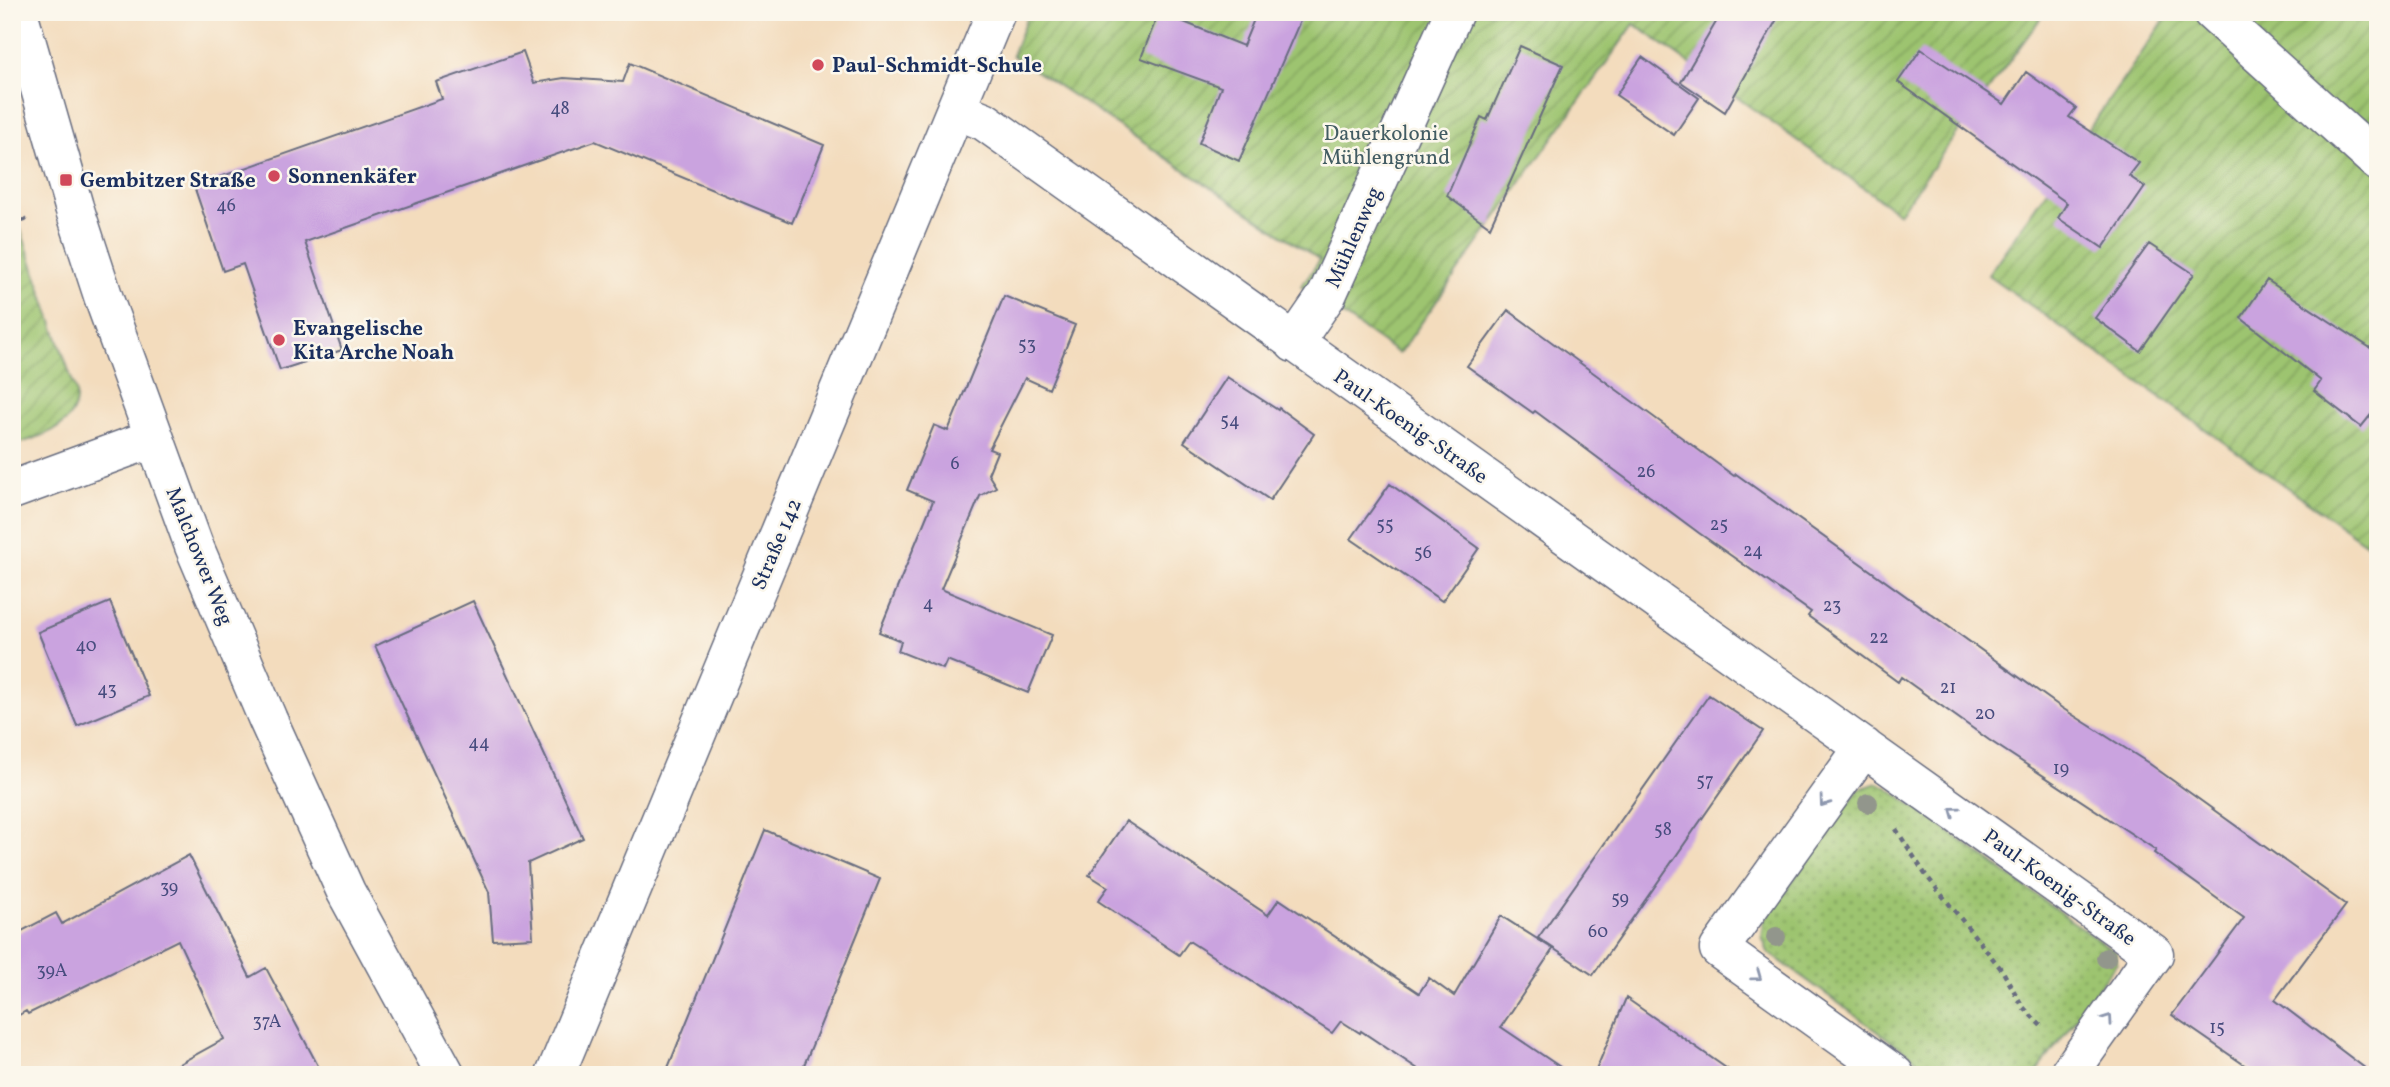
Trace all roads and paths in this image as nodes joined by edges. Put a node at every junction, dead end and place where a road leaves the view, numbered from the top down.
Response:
1 (18, 12) edge
2 (996, 12) edge
3 (1454, 12) edge
4 (2212, 12) edge
5 (956, 110) junction
6 (2378, 162) edge
7 (1294, 343) junction
8 (154, 438) junction
9 (12, 489) edge
10 (1864, 747) junction
11 (1893, 822) dead end
12 (2084, 1069) edge
13 (446, 1075) edge
14 (555, 1075) edge
15 (1895, 1075) edge

1 - 8 street, Malchower Weg
2 - 5 street, Straße 142
3 - 7 street, Mühlenweg
4 - 6 street
5 - 7 street, Paul-Koenig-Straße
5 - 14 street, Straße 142
7 - 10 street, Paul-Koenig-Straße
8 - 9 street
8 - 13 street, Malchower Weg
12 -> 10 street, Paul-Koenig-Straße
10 -> 15 street
11 - 12 path

